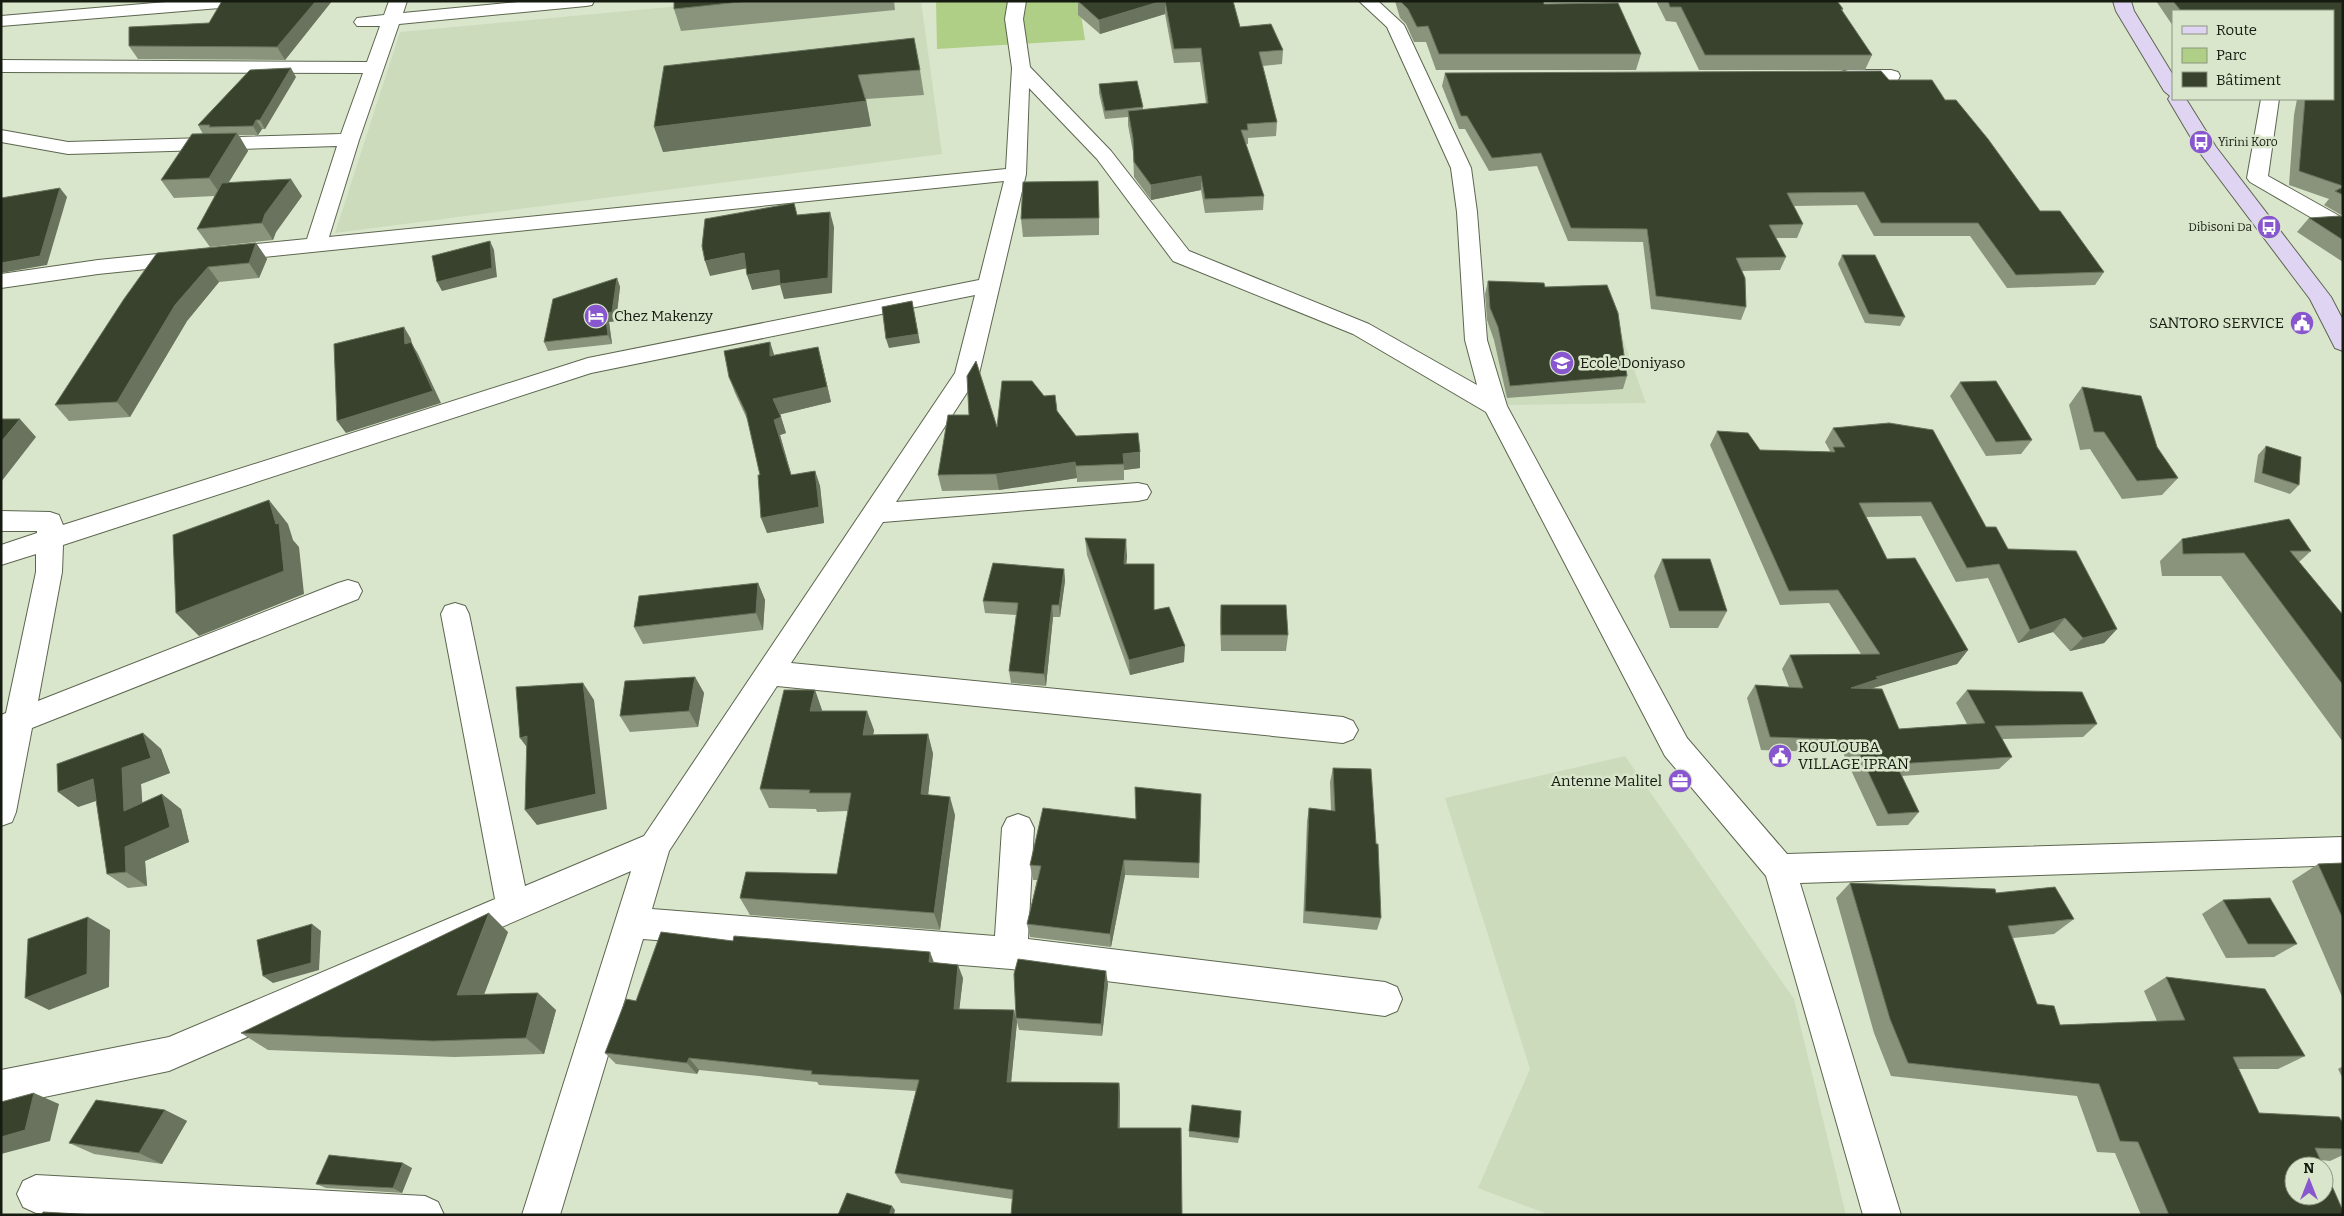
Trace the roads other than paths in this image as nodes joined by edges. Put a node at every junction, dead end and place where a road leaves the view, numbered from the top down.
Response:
1 (244, 1) edge
2 (398, 1) edge
3 (586, 1) edge
4 (1017, 1) edge
5 (1367, 1) edge
6 (2122, 1) edge
7 (213, 2) edge
8 (391, 20) junction
9 (1, 21) edge
10 (363, 22) dead end
11 (1, 66) edge
12 (375, 68) junction
13 (1021, 68) junction
14 (1832, 76) edge
15 (1891, 76) dead end
16 (2172, 89) edge
17 (2178, 100) edge
18 (2270, 100) edge
19 (1, 136) edge
20 (349, 140) junction
21 (1016, 174) junction
22 (2343, 228) edge
23 (316, 245) junction
24 (1, 281) edge
25 (989, 285) junction
26 (2343, 343) edge
27 (1495, 406) junction
28 (1138, 492) dead end
29 (875, 513) junction
30 (1, 521) edge
31 (50, 539) junction
32 (1, 555) edge
33 (348, 590) dead end
34 (455, 614) dead end
35 (769, 673) junction
36 (10, 725) edge
37 (1343, 730) dead end
38 (1, 812) edge
39 (1018, 828) dead end
40 (655, 846) junction
41 (2343, 851) edge
42 (1780, 869) junction
43 (514, 906) junction
44 (632, 923) junction
45 (1011, 953) junction
46 (1385, 999) dead end
47 (1, 1088) edge
48 (36, 1194) dead end
49 (425, 1215) edge
50 (541, 1215) edge
51 (1882, 1215) edge

1 - 7 street
2 - 8 street
3 - 8 street
4 - 13 street
5 - 27 street
6 - 16 street
7 - 9 street
8 - 10 street
8 - 12 street
11 - 12 street
12 - 20 street
13 - 21 street
13 - 27 street
14 - 15 street
17 - 26 street
18 - 22 street
19 - 20 street
20 - 23 street
21 - 23 street
21 - 25 street
23 - 24 street
25 - 29 street
25 - 31 street
27 - 42 street
28 - 29 street
29 - 35 street
30 - 31 street
31 - 32 street
31 - 36 street
33 - 36 street
34 - 43 street
35 - 37 street
35 - 40 street
36 - 38 street
39 - 45 street
40 - 43 street
40 - 44 street
41 - 42 street
42 - 51 street
43 - 47 street
44 - 45 street
44 - 50 street
45 - 46 street
48 - 49 street

